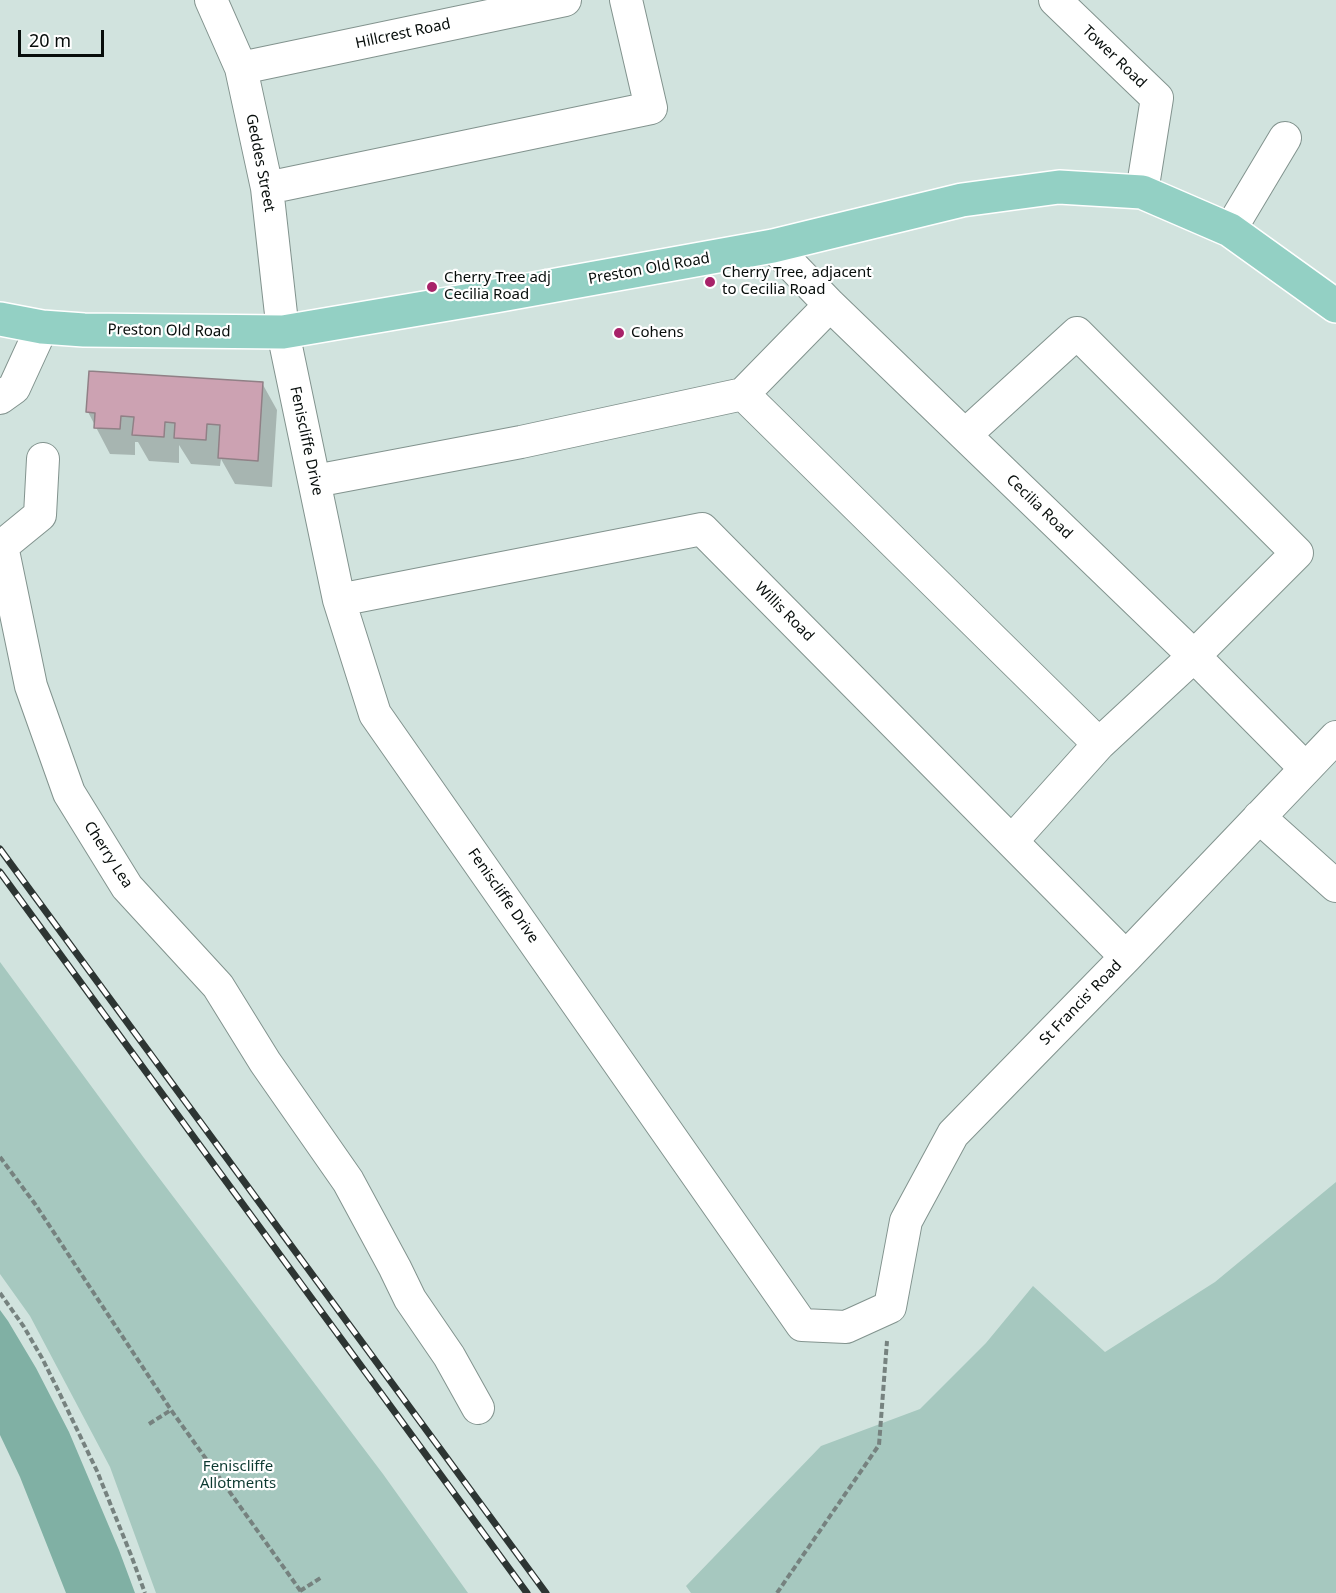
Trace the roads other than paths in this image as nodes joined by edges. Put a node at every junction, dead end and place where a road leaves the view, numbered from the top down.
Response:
1 (211, 0) edge
2 (565, 0) edge
3 (626, 0) edge
4 (1055, 0) edge
5 (241, 68) junction
6 (1286, 138) dead end
7 (267, 188) junction
8 (1142, 192) junction
9 (1230, 230) junction
10 (772, 246) junction
11 (830, 305) junction
12 (1336, 306) edge
13 (0, 319) edge
14 (42, 327) junction
15 (283, 332) junction
16 (743, 394) junction
17 (0, 398) edge
18 (965, 435) junction
19 (43, 459) dead end
20 (315, 481) junction
21 (1, 545) edge
22 (339, 600) junction
23 (1194, 656) junction
24 (1336, 737) edge
25 (1100, 744) junction
26 (1305, 768) junction
27 (1259, 817) junction
28 (1012, 841) junction
29 (1336, 886) edge
30 (1126, 957) junction
31 (890, 1307) joint
32 (478, 1408) dead end

1 - 5 street, Geddes Street
2 - 5 street, Hillcrest Road
3 - 7 street
4 - 8 street, Tower Road
5 - 7 street, Geddes Street
6 - 9 street
7 - 15 street, Geddes Street
8 - 9 main road, Preston Old Road
8 - 10 main road, Preston Old Road
9 - 12 main road, Preston Old Road
10 - 11 street, Cecilia Road
10 - 15 main road, Preston Old Road
11 - 16 street
11 - 18 street, Cecilia Road
13 - 14 main road, Preston Old Road
14 - 15 main road, Preston Old Road
14 - 17 street
15 - 20 street, Feniscliffe Drive
16 - 20 street
16 - 25 street
18 - 23 street, Cecilia Road
18 - 23 street
19 - 21 street
20 - 22 street, Feniscliffe Drive
21 - 32 street, Cherry Lea
22 - 28 street, Willis Road
22 - 31 street, Feniscliffe Drive
23 - 25 street
23 - 26 street, Cecilia Road
24 - 26 street, St Francis' Road
25 - 28 street
26 - 27 street, St Francis' Road
27 - 29 street
27 - 30 street, St Francis' Road
28 - 30 street, Willis Road
30 - 31 street, St Francis' Road

